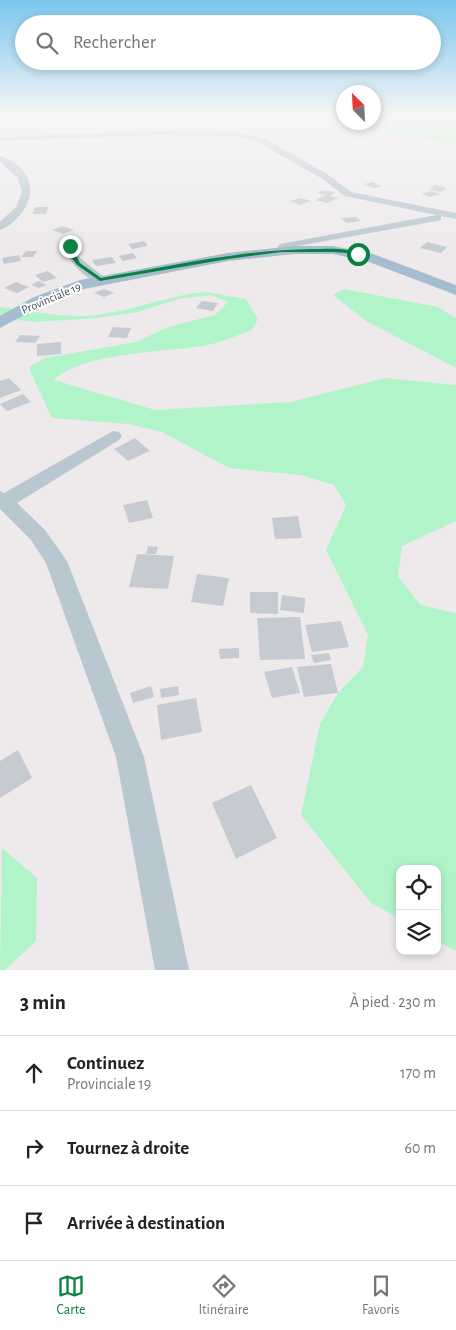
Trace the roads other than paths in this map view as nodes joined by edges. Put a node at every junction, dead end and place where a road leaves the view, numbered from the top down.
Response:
1 (5, 161) edge
2 (299, 161) edge
3 (455, 217) edge
4 (0, 228) edge
5 (70, 241) dead end
6 (281, 251) junction
7 (100, 280) junction
8 (456, 290) edge
9 (0, 323) edge
10 (113, 436) dead end
11 (2, 500) edge
12 (172, 970) edge

1 - 4 street
2 - 3 street
3 - 6 street
5 - 7 street
6 - 7 main road, Provinciale 19
6 - 8 main road, Provinciale 19
7 - 9 main road, Provinciale 19
10 - 11 street
11 - 12 street

